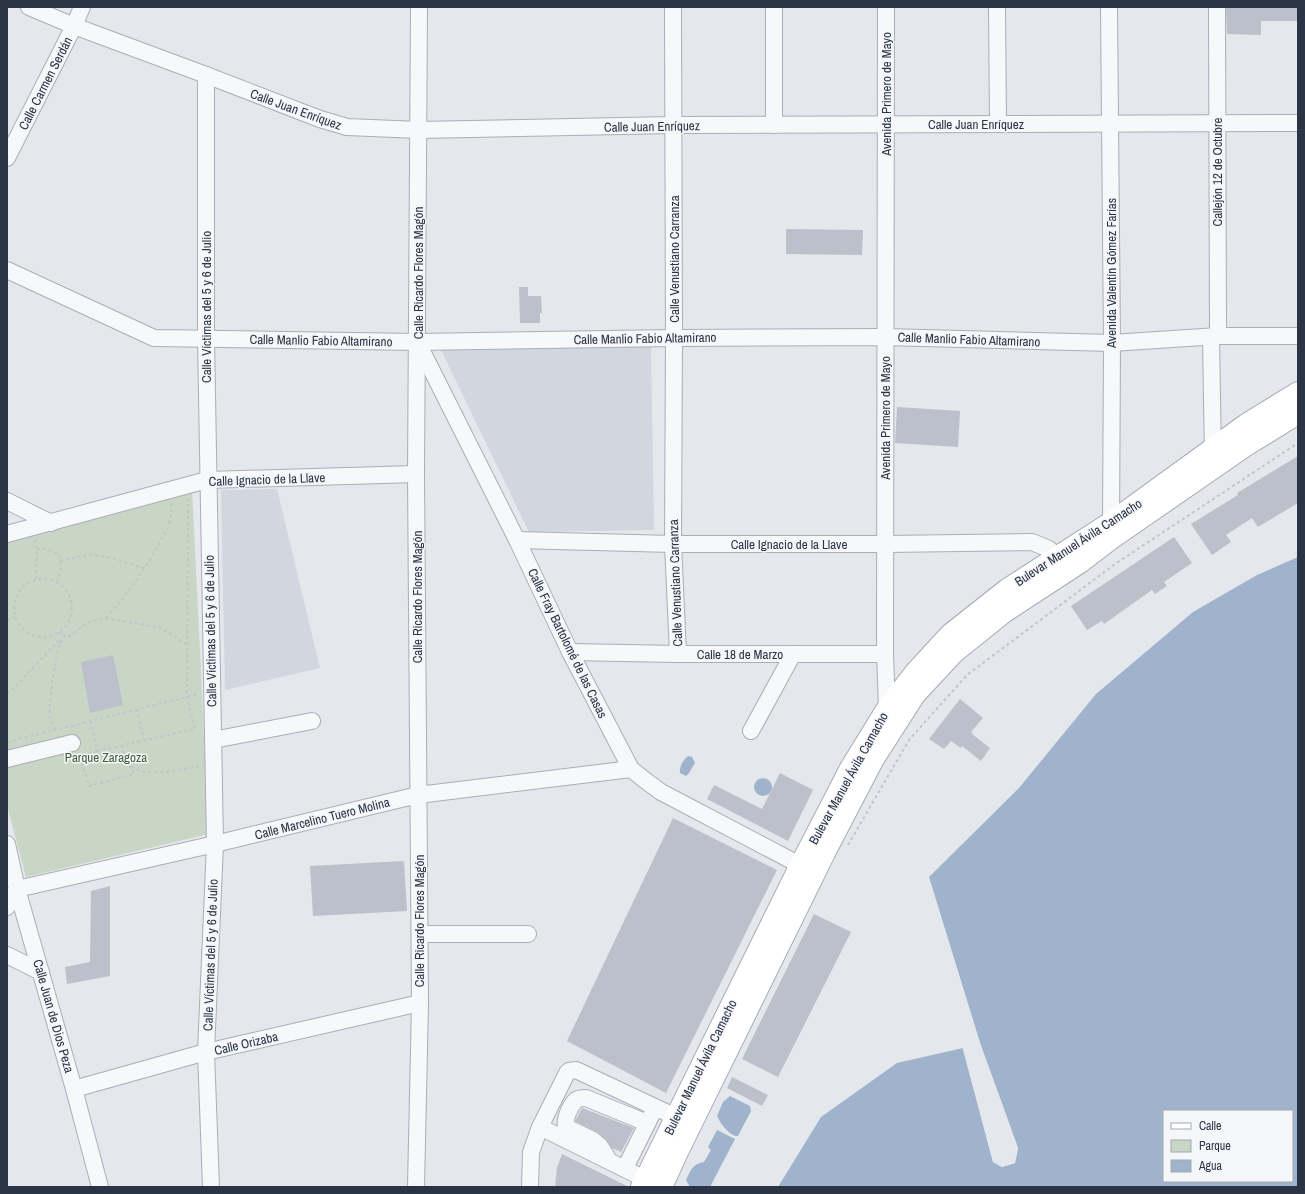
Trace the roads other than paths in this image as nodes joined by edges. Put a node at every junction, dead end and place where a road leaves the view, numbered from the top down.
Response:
1 (29, 7) edge
2 (82, 7) edge
3 (419, 7) edge
4 (673, 7) edge
5 (774, 7) edge
6 (886, 7) edge
7 (997, 7) edge
8 (1109, 7) edge
9 (1217, 7) edge
10 (74, 26) junction
11 (206, 75) junction
12 (1298, 123) edge
13 (998, 124) junction
14 (1110, 124) junction
15 (1217, 124) junction
16 (673, 125) junction
17 (774, 125) junction
18 (886, 125) junction
19 (419, 130) junction
20 (12, 138) edge
21 (7, 158) edge
22 (7, 270) edge
23 (885, 336) junction
24 (1298, 336) edge
25 (1214, 337) junction
26 (206, 338) junction
27 (674, 338) junction
28 (418, 342) junction
29 (1112, 343) junction
30 (1298, 392) edge
31 (1298, 414) edge
32 (1212, 448) junction
33 (1213, 470) junction
34 (416, 474) junction
35 (207, 480) junction
36 (7, 501) edge
37 (51, 523) junction
38 (1111, 531) junction
39 (7, 534) edge
40 (517, 540) junction
41 (673, 544) junction
42 (886, 544) junction
43 (1056, 557) junction
44 (570, 652) junction
45 (678, 654) junction
46 (793, 654) junction
47 (885, 654) junction
48 (887, 708) junction
49 (312, 721) dead end
50 (752, 731) dead end
51 (212, 740) junction
52 (72, 744) dead end
53 (7, 759) edge
54 (631, 768) junction
55 (418, 795) junction
56 (7, 844) edge
57 (215, 844) junction
58 (800, 865) junction
59 (17, 889) junction
60 (7, 907) edge
61 (420, 934) junction
62 (528, 934) dead end
63 (7, 954) edge
64 (41, 972) junction
65 (420, 1003) junction
66 (206, 1052) junction
67 (74, 1089) junction
68 (655, 1107) junction
69 (676, 1117) junction
70 (647, 1123) junction
71 (540, 1127) junction
72 (609, 1160) junction
73 (625, 1168) junction
74 (649, 1184) edge
75 (100, 1187) edge
76 (211, 1187) edge
77 (416, 1187) edge
78 (530, 1187) edge

1 - 10 street, Calle Juan Enríquez
2 - 10 street, Calle Carmen Serdán
3 - 19 street, Calle Ricardo Flores Magón
4 - 16 street, Calle Venustiano Carranza
5 - 17 street
6 - 18 street, Avenida Primero de Mayo
7 - 13 street
8 - 14 street, Avenida Valentín Gómez Farías
9 - 15 street, Callejón 12 de Octubre
10 - 11 street, Calle Juan Enríquez
10 - 20 street, Calle Carmen Serdán
11 - 19 street, Calle Juan Enríquez
11 - 26 street, Calle Víctimas del 5 y 6 de Julio
12 - 15 street, Calle Juan Enríquez
13 - 14 street, Calle Juan Enríquez
13 - 18 street, Calle Juan Enríquez
14 - 15 street, Calle Juan Enríquez
14 - 29 street, Avenida Valentín Gómez Farías
15 - 25 street, Callejón 12 de Octubre
16 - 17 street, Calle Juan Enríquez
16 - 19 street, Calle Juan Enríquez
16 - 27 street, Calle Venustiano Carranza
17 - 18 street, Calle Juan Enríquez
18 - 23 street, Avenida Primero de Mayo
19 - 28 street, Calle Ricardo Flores Magón
20 - 21 street, Calle Carmen Serdán
22 - 26 street, Calle Manlio Fabio Altamirano
23 - 27 street, Calle Manlio Fabio Altamirano
23 - 29 street, Calle Manlio Fabio Altamirano
23 - 42 street, Avenida Primero de Mayo
24 - 25 street, Calle Manlio Fabio Altamirano
25 - 29 street, Calle Manlio Fabio Altamirano
25 - 32 street, Callejón 12 de Octubre
26 - 28 street, Calle Manlio Fabio Altamirano
26 - 35 street, Calle Víctimas del 5 y 6 de Julio
27 - 28 street, Calle Manlio Fabio Altamirano
27 - 41 street, Calle Venustiano Carranza
28 - 34 street, Calle Ricardo Flores Magón
28 - 40 street, Calle Fray Bartolomé de las Casas
29 - 38 street, Avenida Valentín Gómez Farías
30 - 32 main road, Bulevar Manuel Ávila Camacho
31 - 33 main road, Bulevar Manuel Ávila Camacho
32 - 33 street, Callejón 12 de Octubre
32 - 38 main road, Bulevar Manuel Ávila Camacho
33 - 38 main road, Bulevar Manuel Ávila Camacho
34 - 35 street, Calle Ignacio de la Llave
34 - 55 street, Calle Ricardo Flores Magón
35 - 37 street, Calle Ignacio de la Llave
35 - 51 street, Calle Víctimas del 5 y 6 de Julio
36 - 37 street
37 - 39 street, Calle Ignacio de la Llave
38 - 43 main road, Bulevar Manuel Ávila Camacho
38 - 74 main road, Bulevar Manuel Ávila Camacho
40 - 41 street, Calle Ignacio de la Llave
40 - 44 street, Calle Fray Bartolomé de las Casas
41 - 42 street, Calle Ignacio de la Llave
41 - 45 street, Calle Venustiano Carranza
42 - 43 street, Calle Ignacio de la Llave
42 - 47 street, Avenida Primero de Mayo
43 - 48 main road, Bulevar Manuel Ávila Camacho
44 - 45 street, Calle 18 de Marzo
44 - 54 street, Calle Fray Bartolomé de las Casas
45 - 46 street, Calle 18 de Marzo
46 - 47 street, Calle 18 de Marzo
46 - 50 street
47 - 48 street, Avenida Primero de Mayo
48 - 58 main road, Bulevar Manuel Ávila Camacho
49 - 51 street
51 - 57 street, Calle Víctimas del 5 y 6 de Julio
52 - 53 street
54 - 55 street, Calle Marcelino Tuero Molina
54 - 58 street, Calle Fray Bartolomé de las Casas
55 - 57 street, Calle Marcelino Tuero Molina
55 - 61 street, Calle Ricardo Flores Magón
56 - 59 street, Calle Juan de Dios Peza
57 - 59 street, Calle Marcelino Tuero Molina
57 - 66 street, Calle Víctimas del 5 y 6 de Julio
58 - 69 main road, Bulevar Manuel Ávila Camacho
59 - 60 street
59 - 64 street, Calle Juan de Dios Peza
61 - 62 street
61 - 65 street, Calle Ricardo Flores Magón
63 - 64 street
64 - 67 street, Calle Juan de Dios Peza
65 - 66 street, Calle Orizaba
65 - 77 street, Calle Ricardo Flores Magón
66 - 67 street, Calle Orizaba
66 - 76 street, Calle Víctimas del 5 y 6 de Julio
67 - 75 street, Calle Juan de Dios Peza
68 - 69 street
68 - 70 street
68 - 71 street
69 - 74 main road, Bulevar Manuel Ávila Camacho
70 - 72 street
70 - 73 street
71 - 72 street
71 - 78 street
72 - 73 street
73 - 74 street

